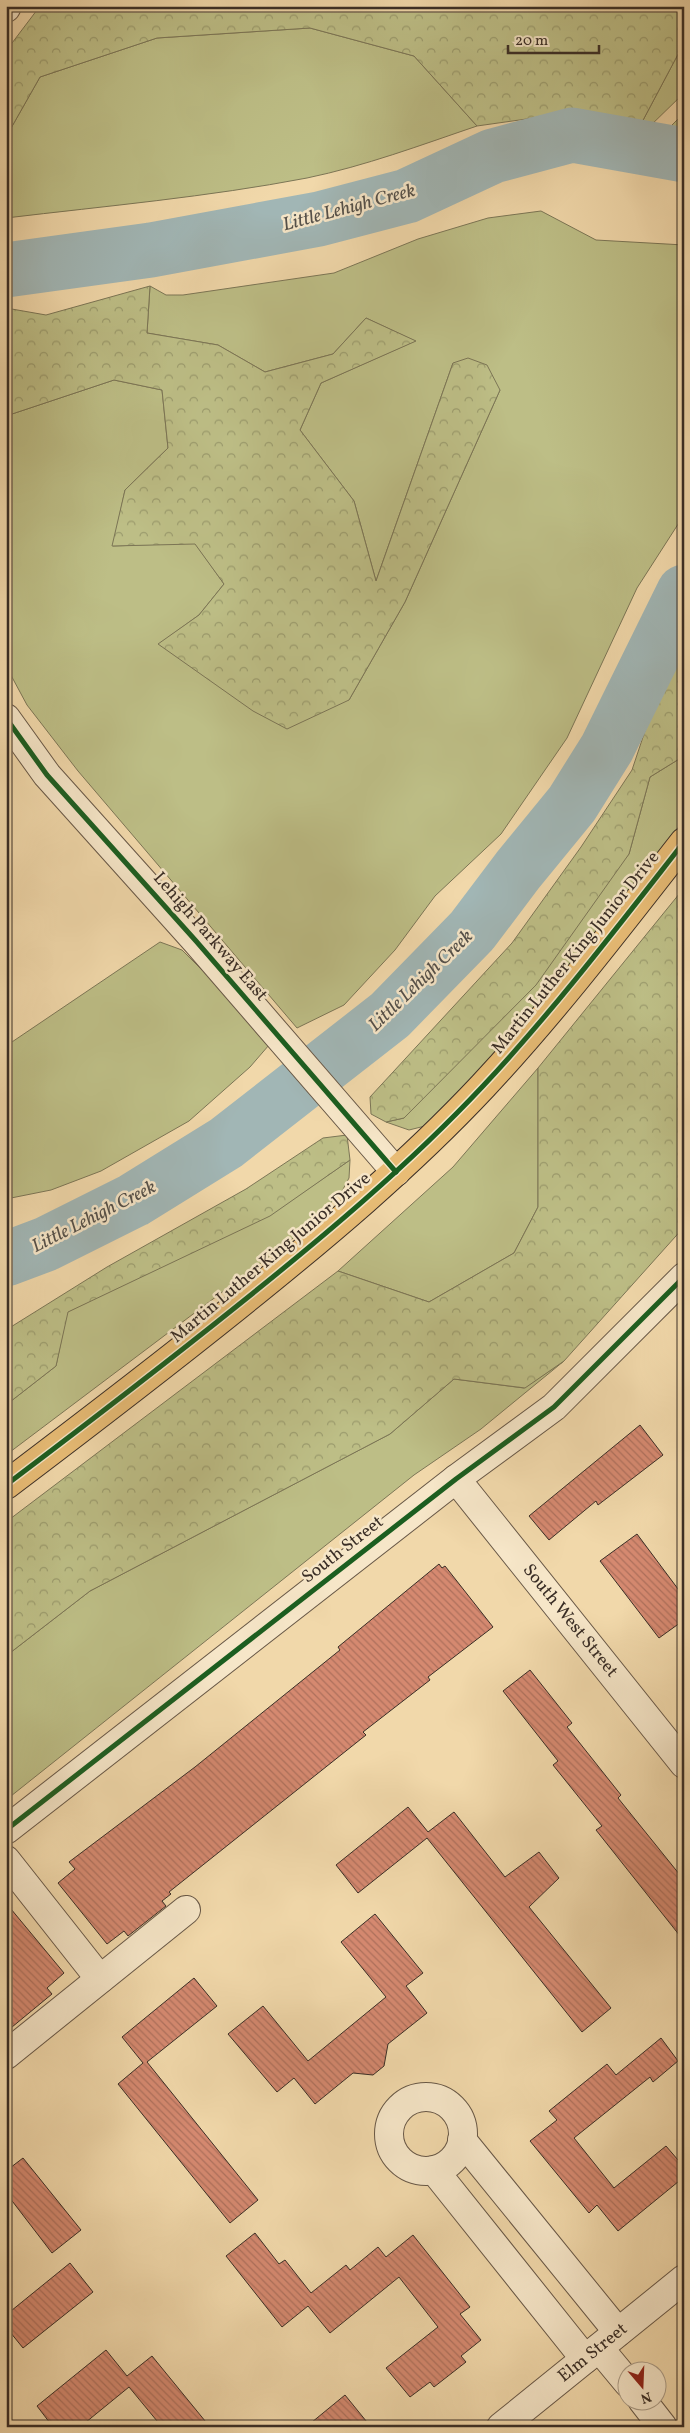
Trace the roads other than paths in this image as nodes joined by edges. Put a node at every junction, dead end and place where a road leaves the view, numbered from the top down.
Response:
1 (6, 718) edge
2 (684, 842) edge
3 (396, 1172) junction
4 (684, 1277) edge
5 (456, 1478) junction
6 (6, 1485) edge
7 (684, 1764) edge
8 (6, 1830) edge
9 (6, 1860) edge
10 (186, 1910) dead end
11 (100, 1979) junction
12 (6, 2055) edge
13 (462, 2140) junction
14 (434, 2170) junction
15 (684, 2279) edge
16 (601, 2347) junction
17 (618, 2370) edge
18 (650, 2410) edge
19 (501, 2427) edge
20 (663, 2427) edge

1 - 3 street, Lehigh Parkway East
2 - 3 main road, Martin Luther King Junior Drive
3 - 6 main road, Martin Luther King Junior Drive
4 - 5 street, South Street
5 - 7 street, South West Street
5 - 8 street, South Street
9 - 11 street
10 - 11 street
11 - 12 street
13 - 14 street
13 - 14 street
13 - 16 street
14 - 16 street
15 - 16 street, Elm Street
16 - 17 street
16 - 19 street, Elm Street
18 - 20 street

